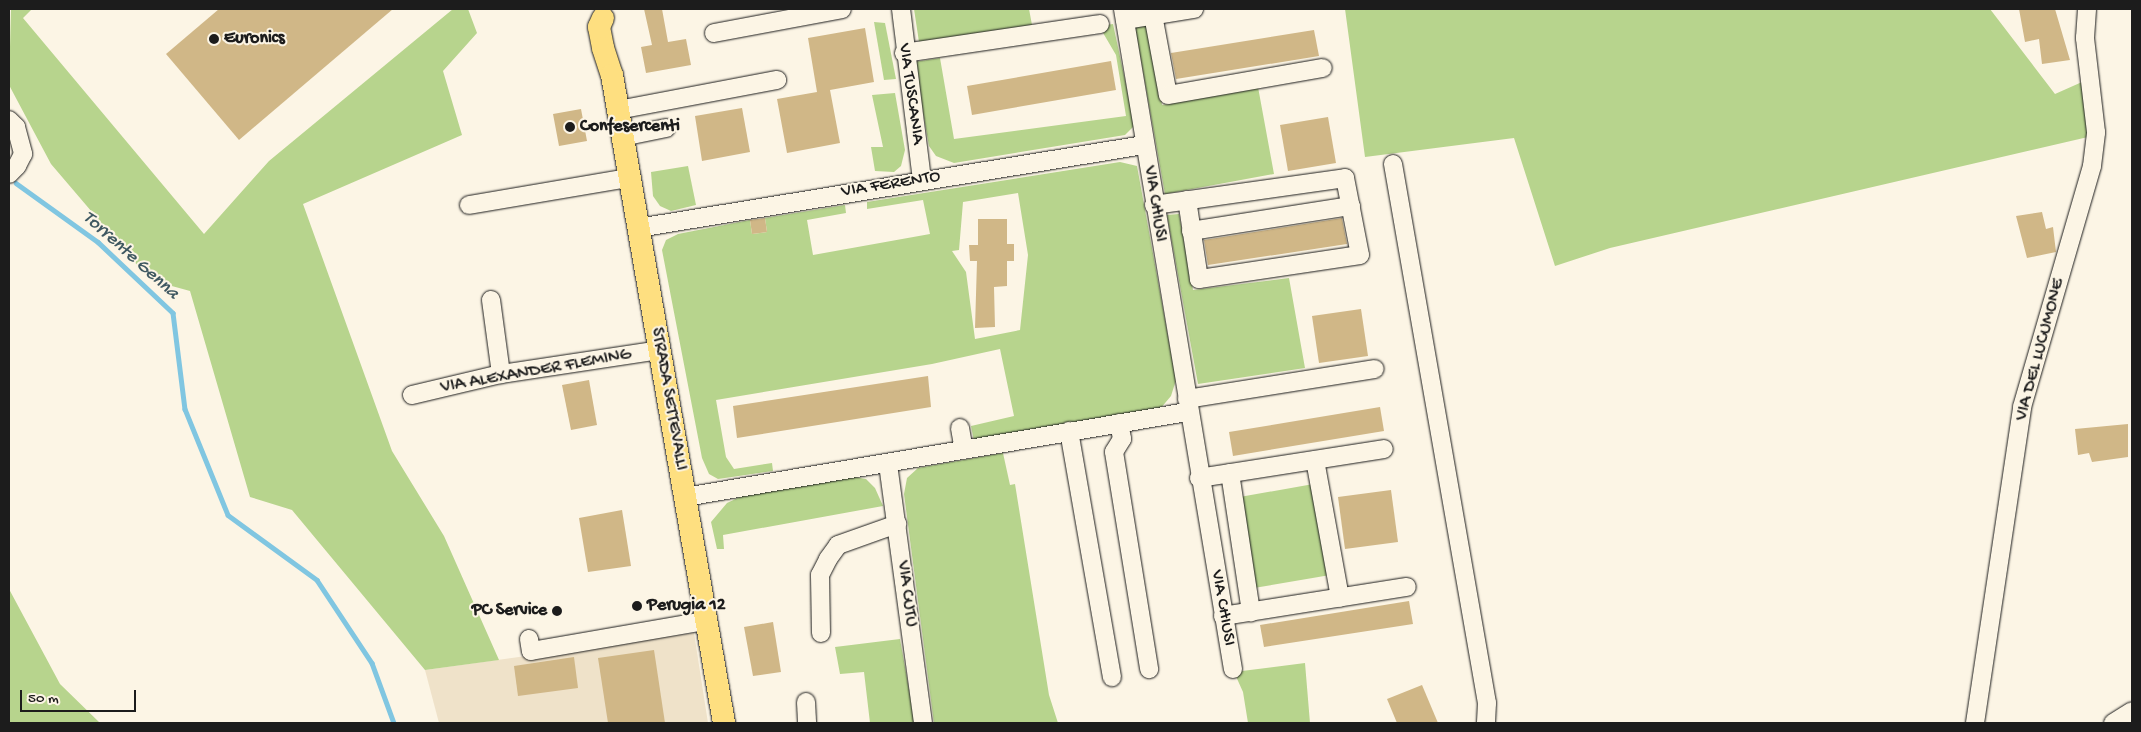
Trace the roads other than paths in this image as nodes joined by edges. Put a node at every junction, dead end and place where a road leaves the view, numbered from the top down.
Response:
1 (842, 9) edge
2 (901, 9) edge
3 (1194, 9) edge
4 (2087, 9) edge
5 (602, 13) edge
6 (1124, 15) edge
7 (1153, 15) junction
8 (1100, 24) dead end
9 (714, 33) dead end
10 (904, 53) junction
11 (1323, 68) dead end
12 (777, 80) dead end
13 (618, 110) junction
14 (9, 120) edge
15 (666, 128) dead end
16 (622, 137) junction
17 (1144, 145) junction
18 (1393, 164) dead end
19 (9, 174) edge
20 (629, 178) junction
21 (922, 179) junction
22 (1187, 200) junction
23 (469, 205) dead end
24 (1154, 205) junction
25 (1351, 206) junction
26 (638, 228) junction
27 (1191, 231) junction
28 (491, 300) dead end
29 (660, 350) junction
30 (1376, 369) dead end
31 (501, 374) junction
32 (412, 395) dead end
33 (1187, 405) junction
34 (1119, 423) junction
35 (960, 428) dead end
36 (1069, 431) junction
37 (1384, 449) dead end
38 (964, 450) junction
39 (1315, 460) junction
40 (888, 464) junction
41 (1230, 473) junction
42 (1199, 478) junction
43 (685, 497) junction
44 (896, 524) junction
45 (1407, 587) dead end
46 (1340, 598) junction
47 (1251, 612) junction
48 (1223, 616) junction
49 (705, 621) junction
50 (821, 633) dead end
51 (529, 638) dead end
52 (1149, 669) dead end
53 (1233, 669) dead end
54 (1112, 677) dead end
55 (806, 702) dead end
56 (2132, 711) edge
57 (724, 723) edge
58 (807, 723) edge
59 (923, 723) edge
60 (1486, 723) edge
61 (1975, 723) edge
62 (2113, 723) edge

1 - 9 street
2 - 10 street, VIA TUSCANIA
3 - 7 street
4 - 61 street, VIA DEL LUCUMONE
5 - 13 main road, STRADA SETTEVALLI
6 - 7 street
6 - 17 street, VIA CHIUSI
7 - 11 street
8 - 10 street
10 - 21 street, VIA TUSCANIA
12 - 13 street
13 - 16 main road, STRADA SETTEVALLI
14 - 19 street
15 - 16 street
16 - 20 main road, STRADA SETTEVALLI
17 - 21 street, VIA FERENTO
17 - 24 street, VIA CHIUSI
18 - 60 street
20 - 23 street
20 - 26 main road, STRADA SETTEVALLI
21 - 26 street, VIA FERENTO
22 - 24 street
22 - 25 street
22 - 27 street
24 - 33 street, VIA CHIUSI
25 - 27 street
25 - 27 street
26 - 29 main road, STRADA SETTEVALLI
28 - 31 street
29 - 31 street, VIA ALEXANDER FLEMING
29 - 43 main road, STRADA SETTEVALLI
30 - 33 street
31 - 32 street, VIA ALEXANDER FLEMING
33 - 34 street
33 - 42 street, VIA CHIUSI
34 - 36 street
34 - 52 street
35 - 38 street
36 - 38 street
36 - 54 street
37 - 39 street
38 - 40 street
39 - 41 street
39 - 46 street
40 - 43 street
40 - 44 street, VIA CUTU
41 - 42 street
41 - 47 street
42 - 48 street, VIA CHIUSI
43 - 49 main road, STRADA SETTEVALLI
44 - 50 street
44 - 59 street, VIA CUTU
45 - 46 street
46 - 47 street
47 - 48 street
48 - 53 street, VIA CHIUSI
49 - 51 street
49 - 57 main road, STRADA SETTEVALLI
55 - 58 street
56 - 62 street

